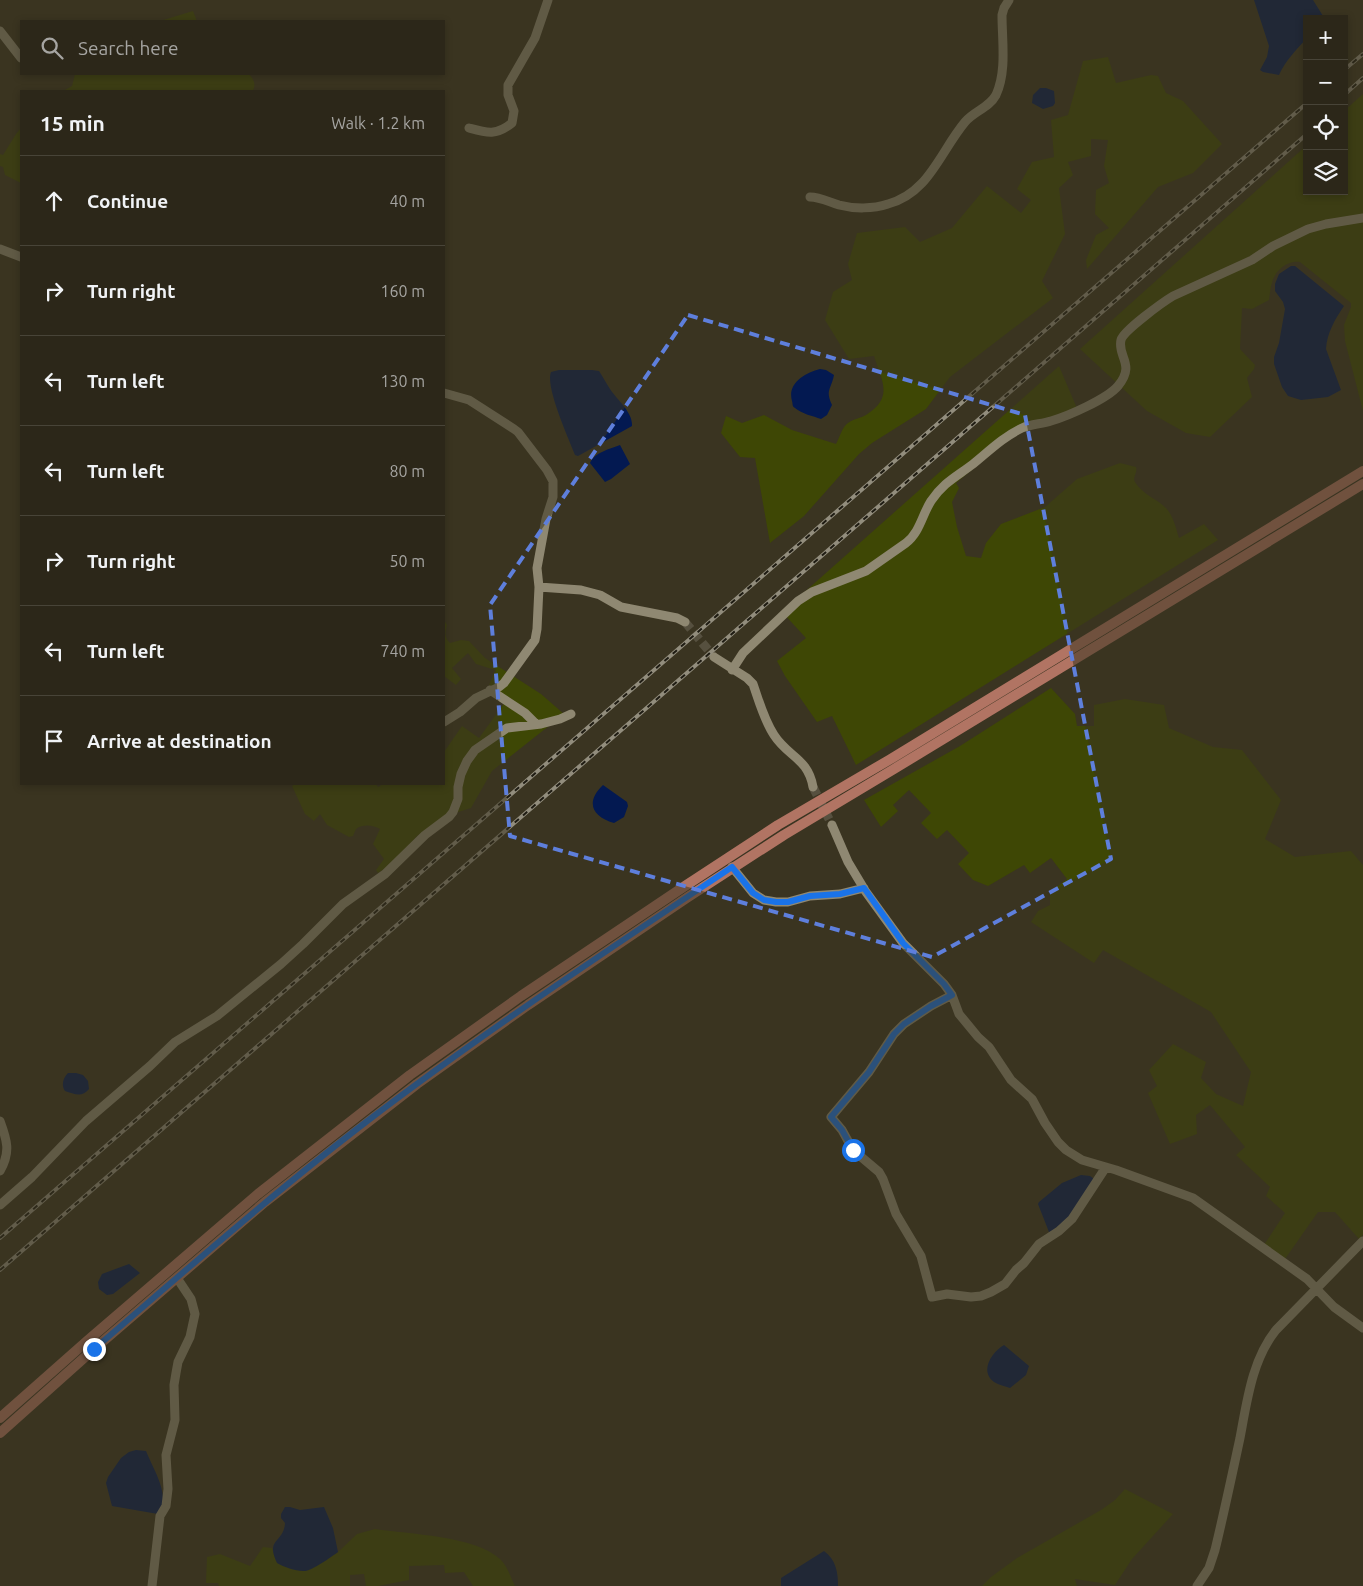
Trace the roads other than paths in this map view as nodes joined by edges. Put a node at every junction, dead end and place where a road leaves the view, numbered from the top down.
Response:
1 (548, 0) edge
2 (1009, 0) edge
3 (0, 31) edge
4 (20, 57) edge
5 (468, 128) dead end
6 (810, 197) dead end
7 (1363, 218) edge
8 (0, 249) edge
9 (20, 257) edge
10 (445, 393) edge
11 (1363, 471) edge
12 (1363, 484) edge
13 (539, 587) junction
14 (685, 622) tunnel mouth
15 (714, 657) tunnel mouth
16 (732, 670) junction
17 (490, 690) junction
18 (571, 714) dead end
19 (445, 721) edge
20 (536, 724) junction
21 (813, 787) tunnel mouth
22 (832, 825) tunnel mouth
23 (732, 867) junction
24 (864, 888) junction
25 (952, 995) junction
26 (0, 1121) edge
27 (1106, 1167) junction
28 (0, 1171) edge
29 (0, 1205) edge
30 (1363, 1240) edge
31 (177, 1278) junction
32 (1318, 1288) junction
33 (1363, 1328) edge
34 (0, 1418) edge
35 (0, 1433) edge
36 (152, 1586) edge
37 (1197, 1586) edge

1 - 5 street
2 - 6 street
3 - 4 street
7 - 16 street
8 - 9 street
10 - 13 street
11 - 34 main road
12 - 23 main road
13 - 14 street
13 - 17 street
15 - 16 street
16 - 21 street
17 - 19 street
17 - 20 street
18 - 20 street
20 - 29 street
22 - 24 street
23 - 24 street
23 - 31 main road
24 - 25 street
25 - 27 street
25 - 27 street
26 - 28 street
27 - 32 street
30 - 32 street
31 - 35 main road
31 - 36 street
32 - 33 street
32 - 37 street

